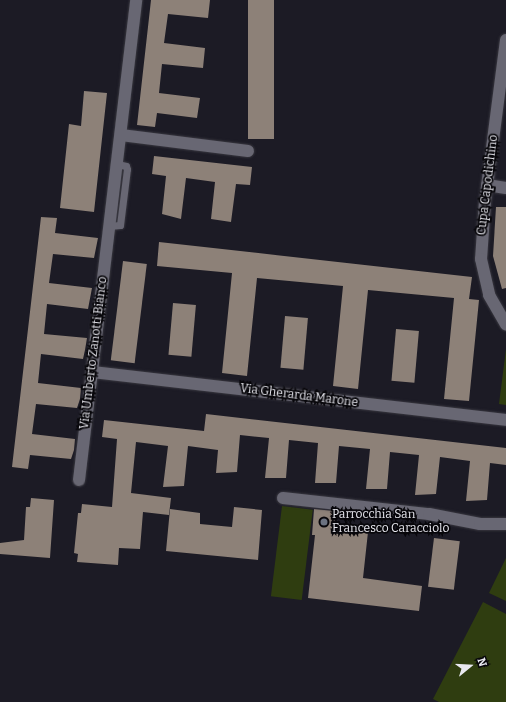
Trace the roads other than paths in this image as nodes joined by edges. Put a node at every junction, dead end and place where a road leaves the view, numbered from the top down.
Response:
1 (136, 0) edge
2 (506, 40) edge
3 (121, 135) junction
4 (248, 151) dead end
5 (487, 185) junction
6 (506, 188) edge
7 (506, 325) edge
8 (92, 372) junction
9 (506, 420) edge
10 (79, 480) dead end
11 (283, 498) dead end
12 (506, 524) edge

1 - 3 street, Via Umberto Zanotti Bianco
2 - 5 street, Cupa Capodichino
3 - 4 street
3 - 8 street, Via Umberto Zanotti Bianco
5 - 6 street
5 - 7 street, Cupa Capodichino
8 - 9 street, Via Gherarda Marone
8 - 10 street, Via Umberto Zanotti Bianco
11 - 12 street

